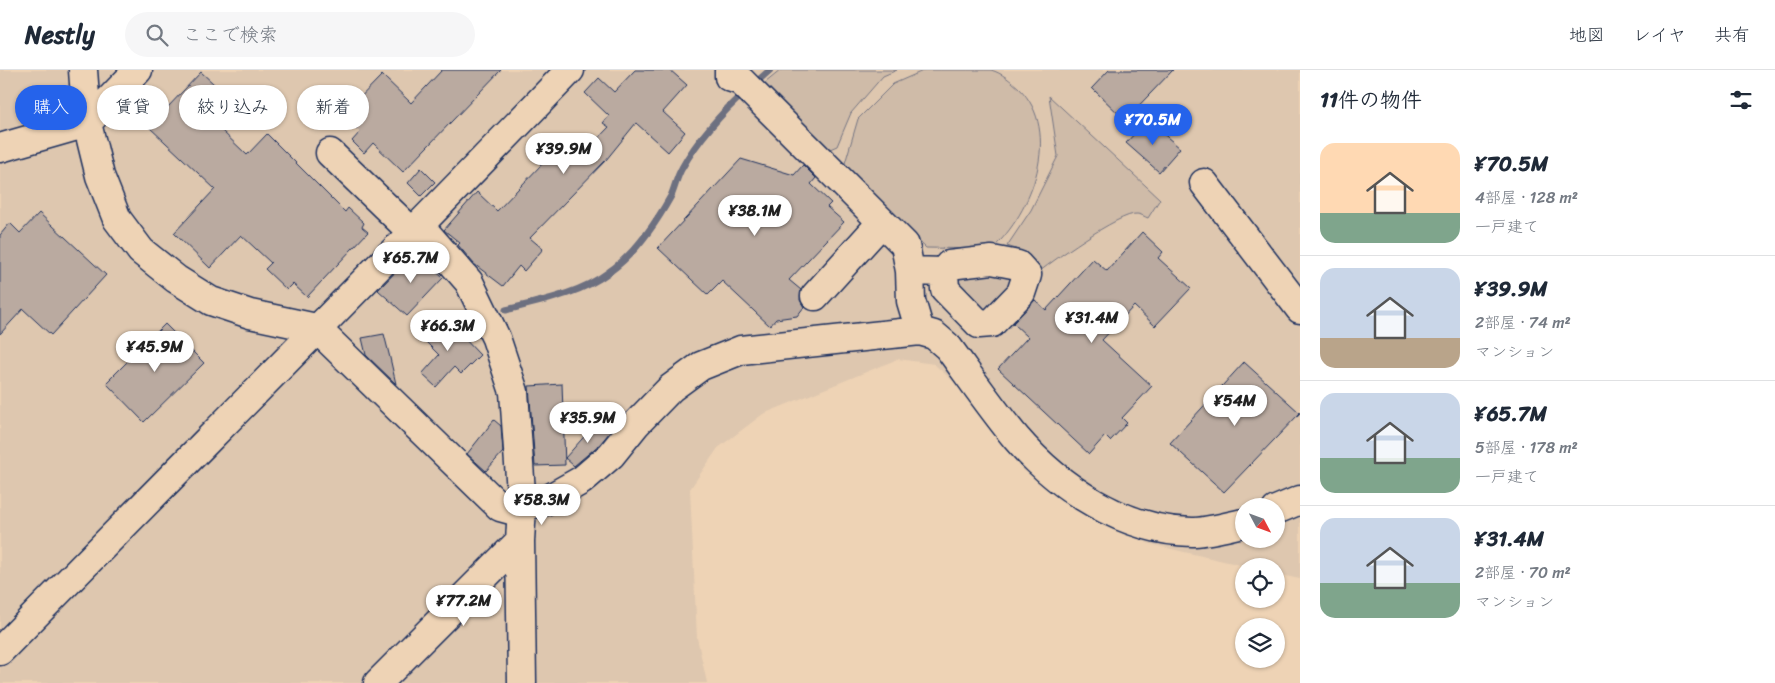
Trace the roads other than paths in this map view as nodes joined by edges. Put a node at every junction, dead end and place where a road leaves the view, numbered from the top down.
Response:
1 (83, 70) edge
2 (138, 70) edge
3 (570, 70) edge
4 (742, 83) edge
5 (88, 123) junction
6 (0, 148) edge
7 (330, 153) dead end
8 (1204, 183) dead end
9 (882, 222) junction
10 (417, 229) junction
11 (910, 271) junction
12 (944, 272) dead end
13 (815, 296) dead end
14 (1300, 309) edge
15 (316, 328) junction
16 (920, 332) junction
17 (1300, 500) edge
18 (1285, 506) edge
19 (522, 507) junction
20 (1235, 524) edge
21 (520, 541) junction
22 (0, 651) edge
23 (378, 683) edge
24 (522, 683) edge

1 - 5 street
2 - 5 street
3 - 10 street
4 - 9 street
5 - 6 street
5 - 15 street
7 - 10 street
8 - 14 street
9 - 11 street
9 - 13 street
10 - 15 street
10 - 19 street
11 - 12 street
11 - 16 street
15 - 19 street
15 - 22 street
16 - 19 street
16 - 20 street
17 - 18 street
19 - 21 street
21 - 23 street
21 - 24 street

